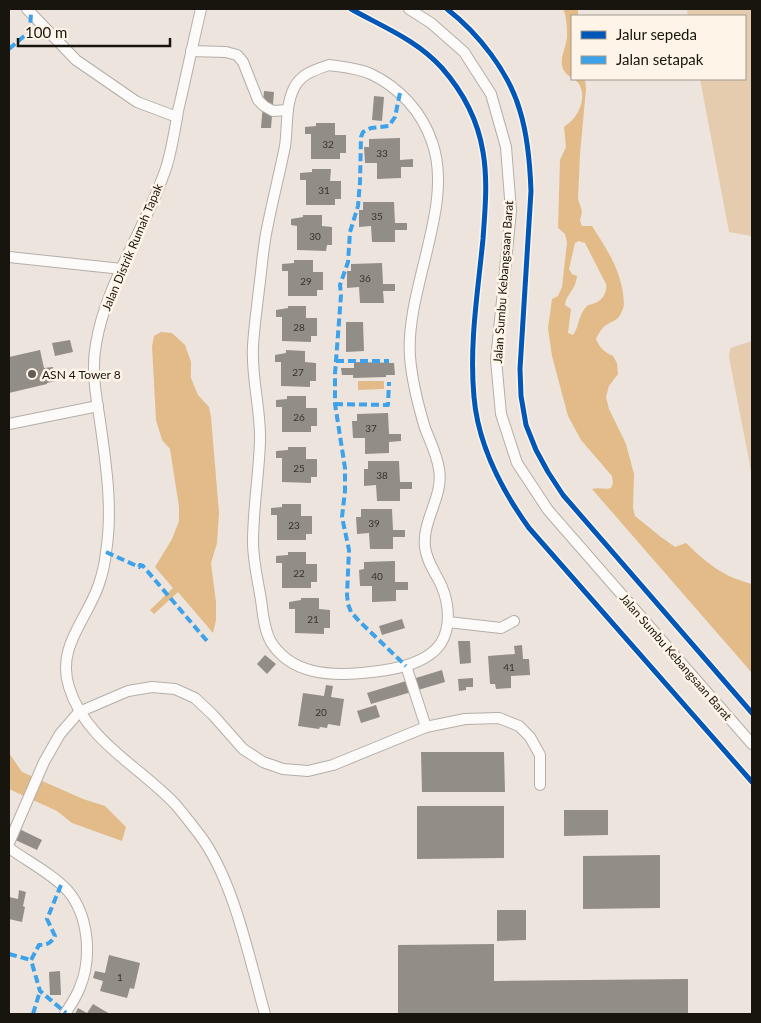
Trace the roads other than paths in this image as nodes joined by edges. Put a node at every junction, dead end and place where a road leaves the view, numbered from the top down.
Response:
1 (27, 9) edge
2 (201, 9) edge
3 (409, 9) edge
4 (191, 51) junction
5 (288, 110) junction
6 (177, 117) junction
7 (9, 257) edge
8 (122, 269) junction
9 (98, 406) junction
10 (9, 424) edge
11 (514, 621) dead end
12 (448, 622) junction
13 (406, 666) junction
14 (79, 712) junction
15 (426, 727) junction
16 (752, 744) edge
17 (540, 785) dead end
18 (9, 843) edge
19 (9, 848) edge
20 (65, 1014) edge
21 (265, 1014) edge

1 - 6 street
2 - 4 street, Jalan Distrik Rumah Tapak
3 - 16 street, Jalan Sumbu Kebangsaan Barat
4 - 5 street
4 - 6 street, Jalan Distrik Rumah Tapak
5 - 12 street
5 - 13 street
6 - 8 street, Jalan Distrik Rumah Tapak
7 - 8 street
8 - 9 street, Jalan Distrik Rumah Tapak
9 - 10 street
9 - 14 street, Jalan Distrik Rumah Tapak
11 - 12 street
12 - 13 street
13 - 15 street
14 - 15 street
14 - 18 street
14 - 21 street, Jalan Distrik Rumah Tapak
15 - 17 street
19 - 20 street

